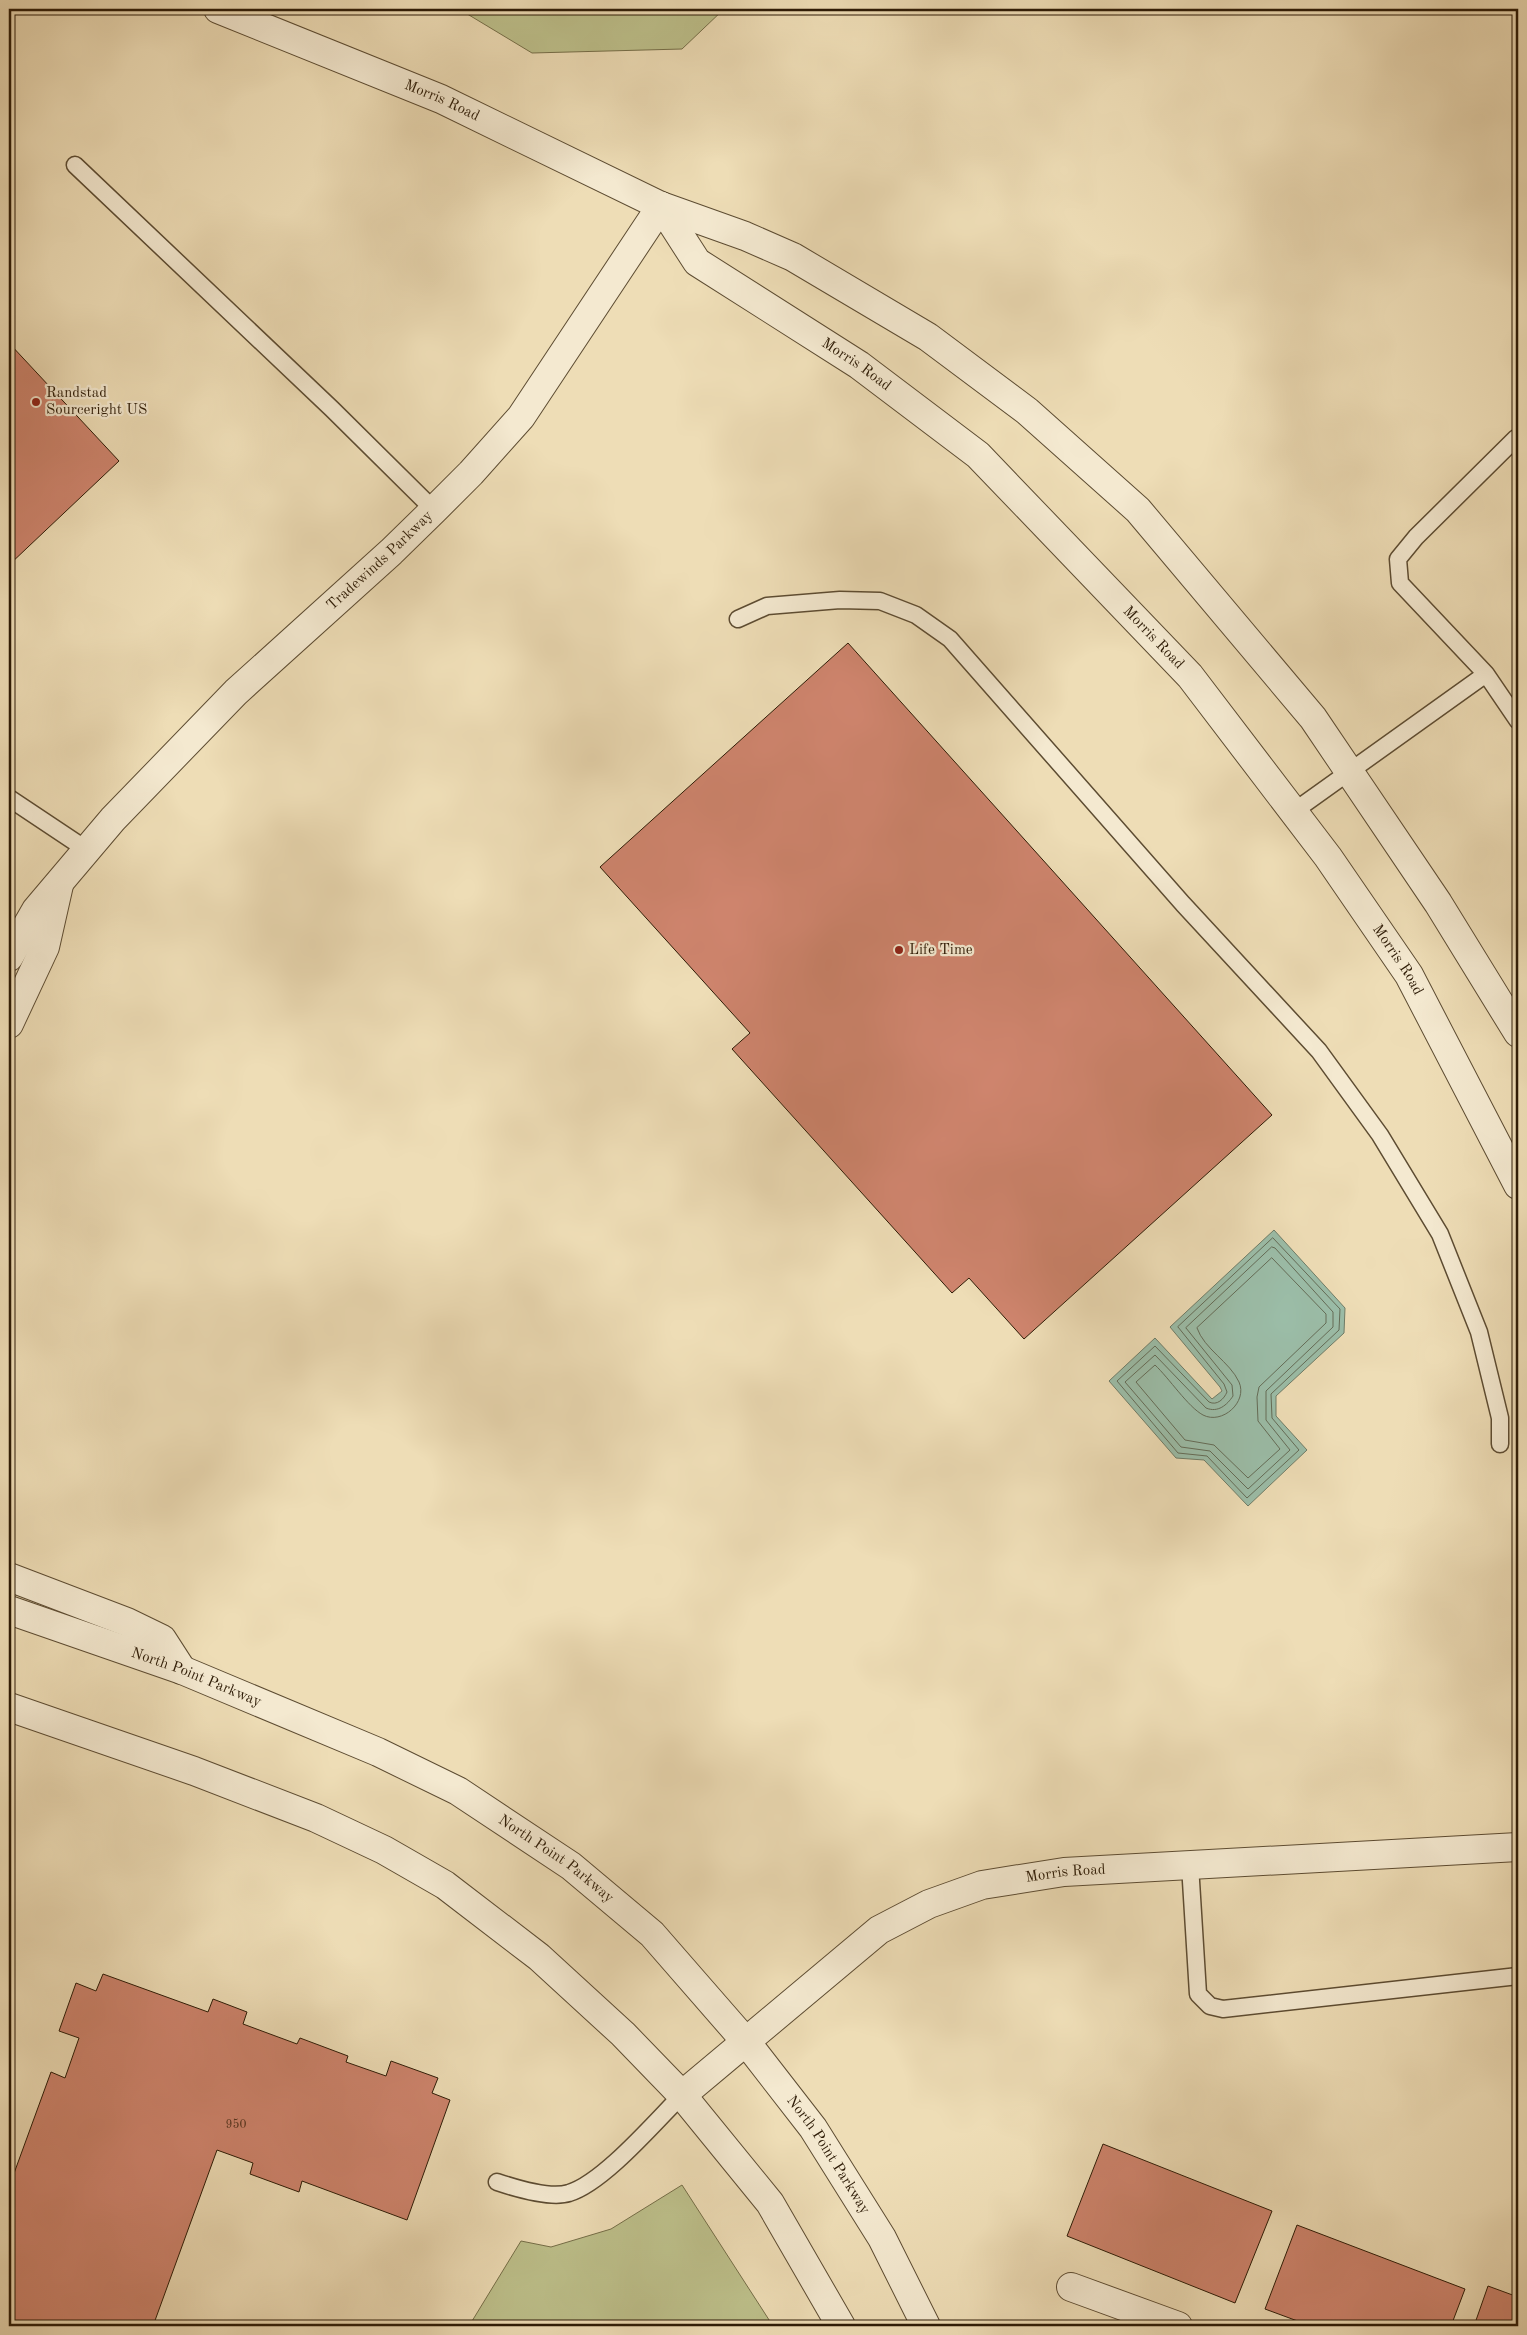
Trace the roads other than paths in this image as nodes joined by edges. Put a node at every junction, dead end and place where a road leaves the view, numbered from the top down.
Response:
1 (218, 9) edge
2 (75, 165) dead end
3 (661, 206) junction
4 (1518, 438) edge
5 (434, 510) junction
6 (738, 619) dead end
7 (1486, 674) junction
8 (1516, 713) edge
9 (1349, 770) junction
10 (9, 798) edge
11 (1293, 812) junction
12 (88, 850) junction
13 (60, 884) junction
14 (9, 957) edge
15 (9, 1024) edge
16 (1518, 1033) edge
17 (1518, 1185) edge
18 (1500, 1444) dead end
19 (9, 1577) edge
20 (9, 1610) edge
21 (182, 1670) junction
22 (9, 1707) edge
23 (1518, 1847) edge
24 (1190, 1865) junction
25 (1518, 1976) edge
26 (747, 2043) junction
27 (682, 2095) junction
28 (497, 2182) dead end
29 (1071, 2287) dead end
30 (842, 2326) edge
31 (926, 2326) edge
32 (1178, 2326) edge

1 - 3 street, Morris Road
2 - 5 lane
3 - 5 street, Tradewinds Parkway
3 - 9 street, Morris Road
3 - 11 street, Morris Road
4 - 7 lane
5 - 12 street, Tradewinds Parkway
6 - 18 lane
7 - 8 lane
7 - 9 lane
9 - 11 lane
9 - 16 street, Morris Road
10 - 12 lane
11 - 17 street, Morris Road
12 - 13 street, Tradewinds Parkway
13 - 14 street, Tradewinds Parkway
13 - 15 street, Tradewinds Parkway
19 - 21 street
20 - 21 street, North Point Parkway
21 - 26 street, North Point Parkway
22 - 27 street
23 - 24 street, Morris Road
24 - 25 lane
24 - 26 street, Morris Road
26 - 27 street, Morris Road
26 - 31 street, North Point Parkway
27 - 28 lane
27 - 30 street
29 - 32 street

